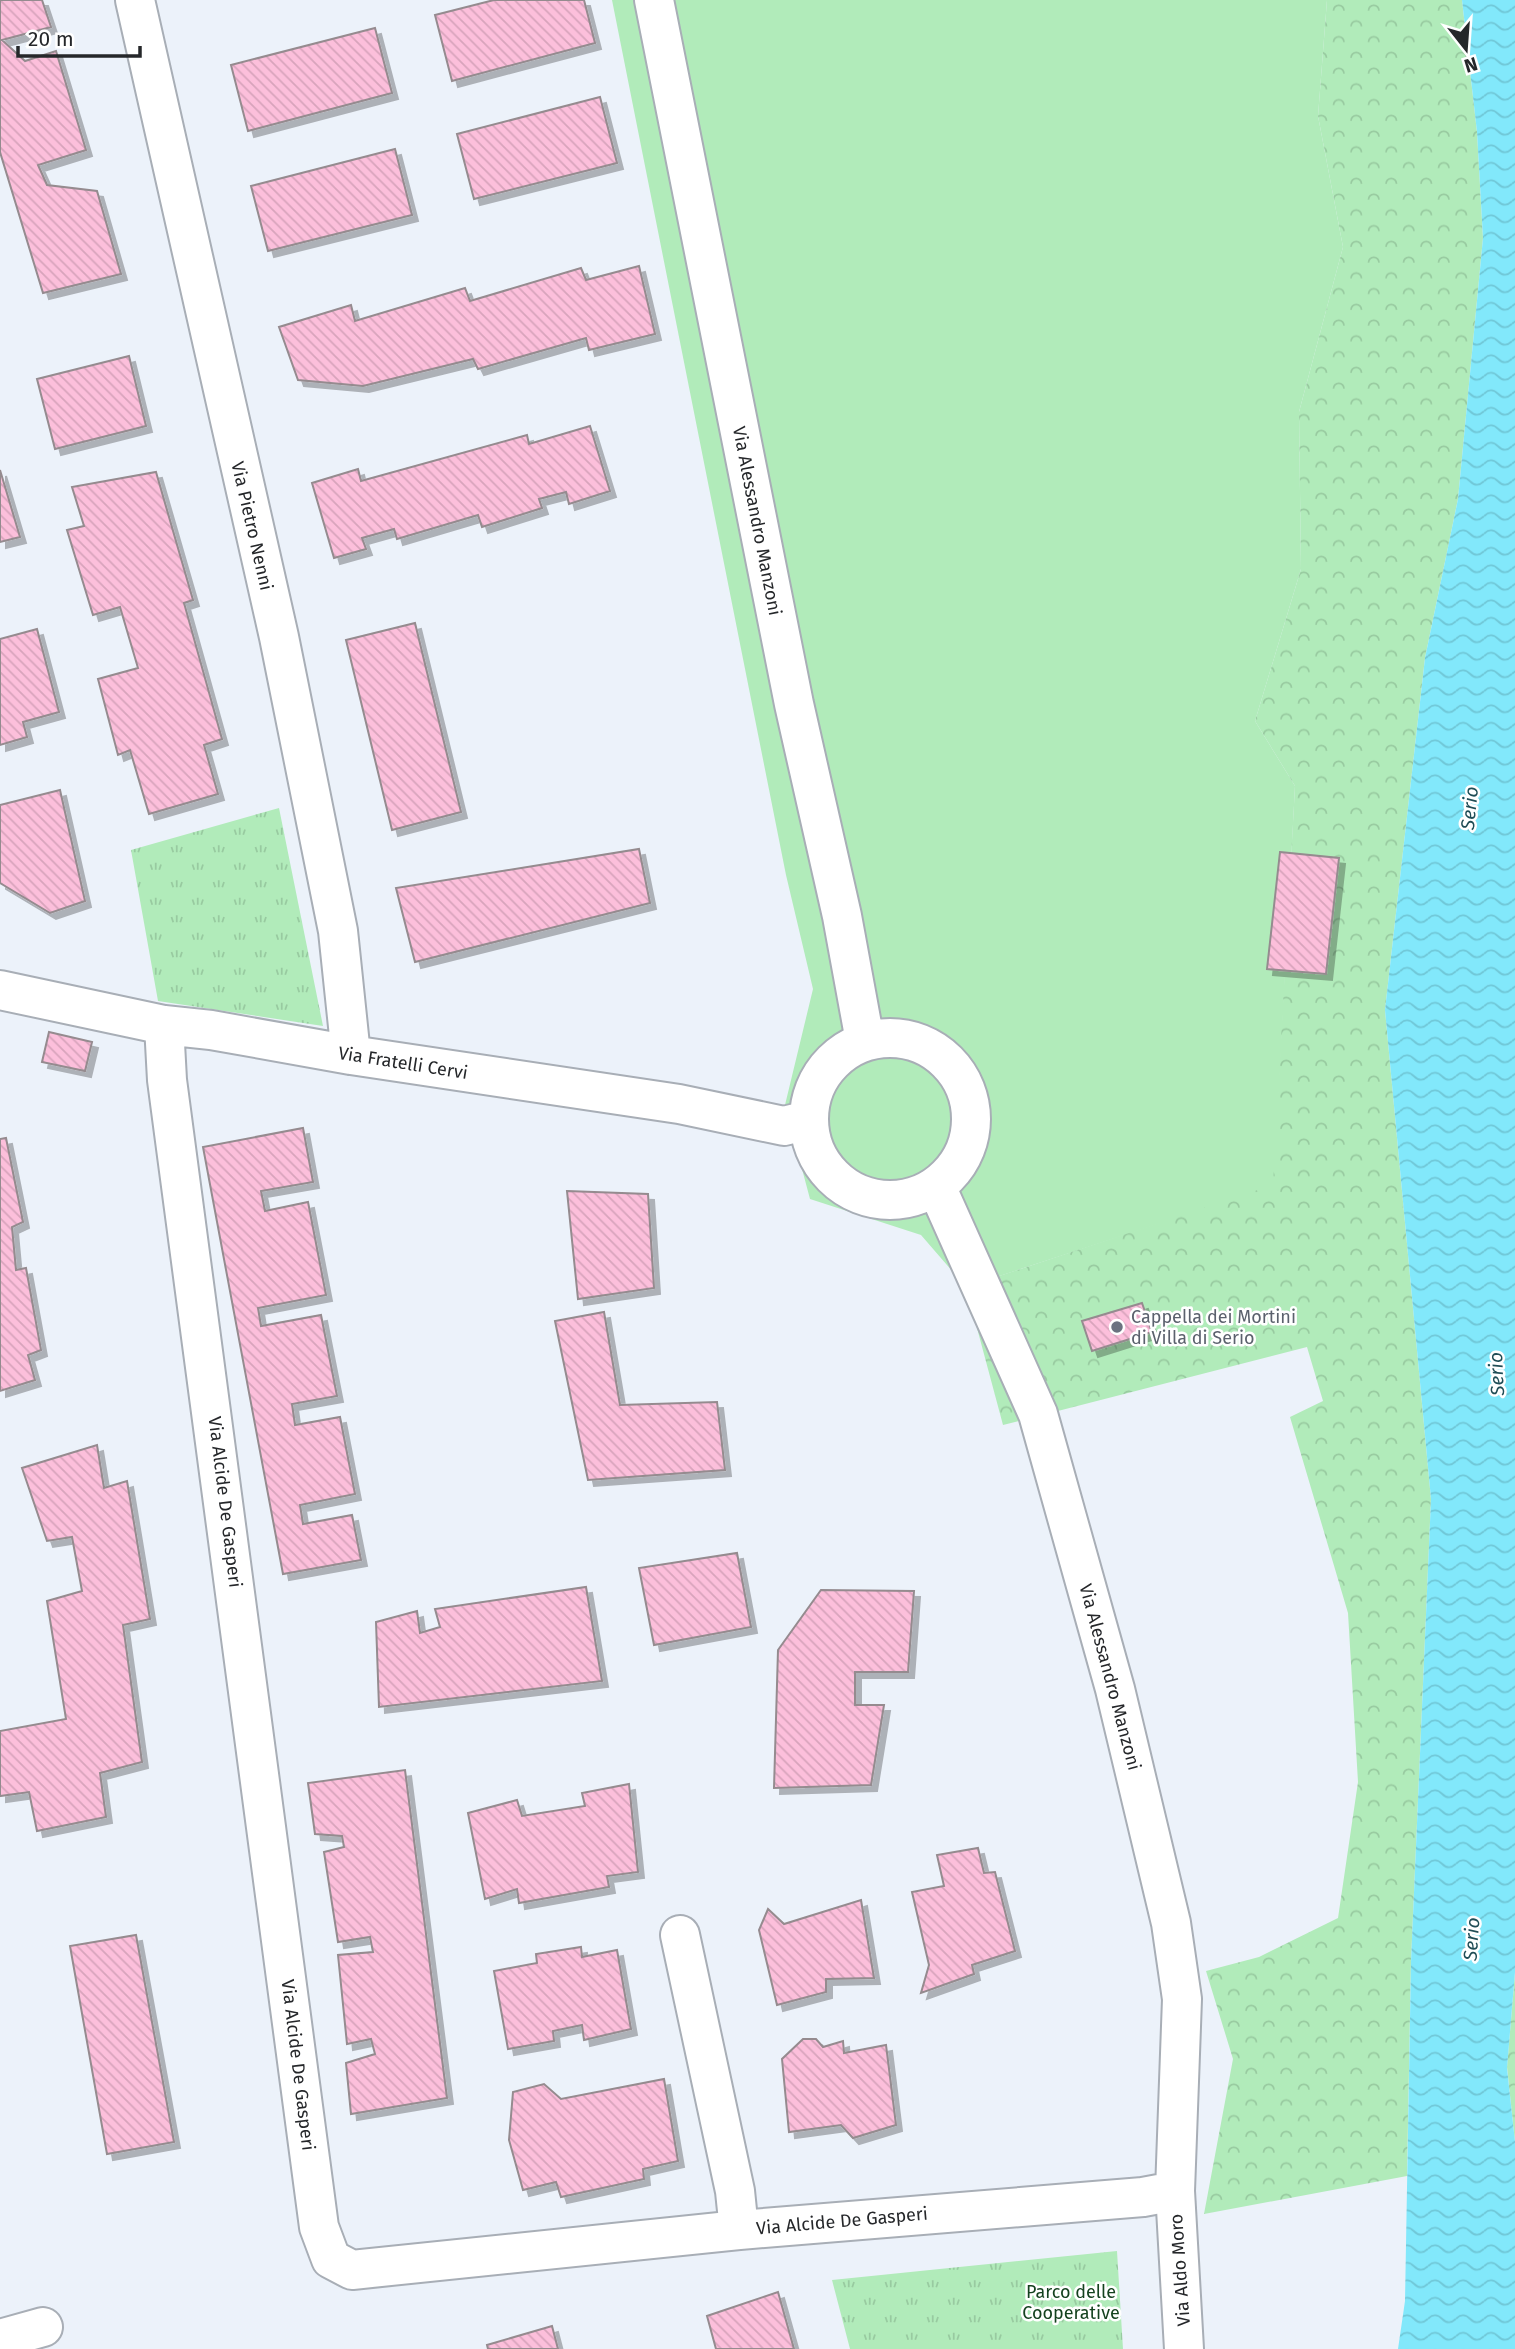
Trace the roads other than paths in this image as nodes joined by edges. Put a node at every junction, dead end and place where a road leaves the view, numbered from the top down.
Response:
1 (135, 0) edge
2 (654, 0) edge
3 (0, 989) edge
4 (164, 1025) junction
5 (865, 1041) junction
6 (351, 1055) junction
7 (808, 1121) junction
8 (936, 1186) junction
9 (680, 1935) dead end
10 (1175, 2191) junction
11 (740, 2230) junction
12 (43, 2328) dead end
13 (0, 2339) edge
14 (1184, 2349) edge

1 - 6 street, Via Pietro Nenni
2 - 5 street, Via Alessandro Manzoni
3 - 4 street, Via Fratelli Cervi
4 - 6 street, Via Fratelli Cervi
4 - 11 street, Via Alcide De Gasperi
5 - 7 street
5 - 8 street
6 - 7 street, Via Fratelli Cervi
7 - 8 street
8 - 10 street, Via Alessandro Manzoni
9 - 11 street
10 - 11 street, Via Alcide De Gasperi
10 - 14 street, Via Aldo Moro
12 - 13 street

